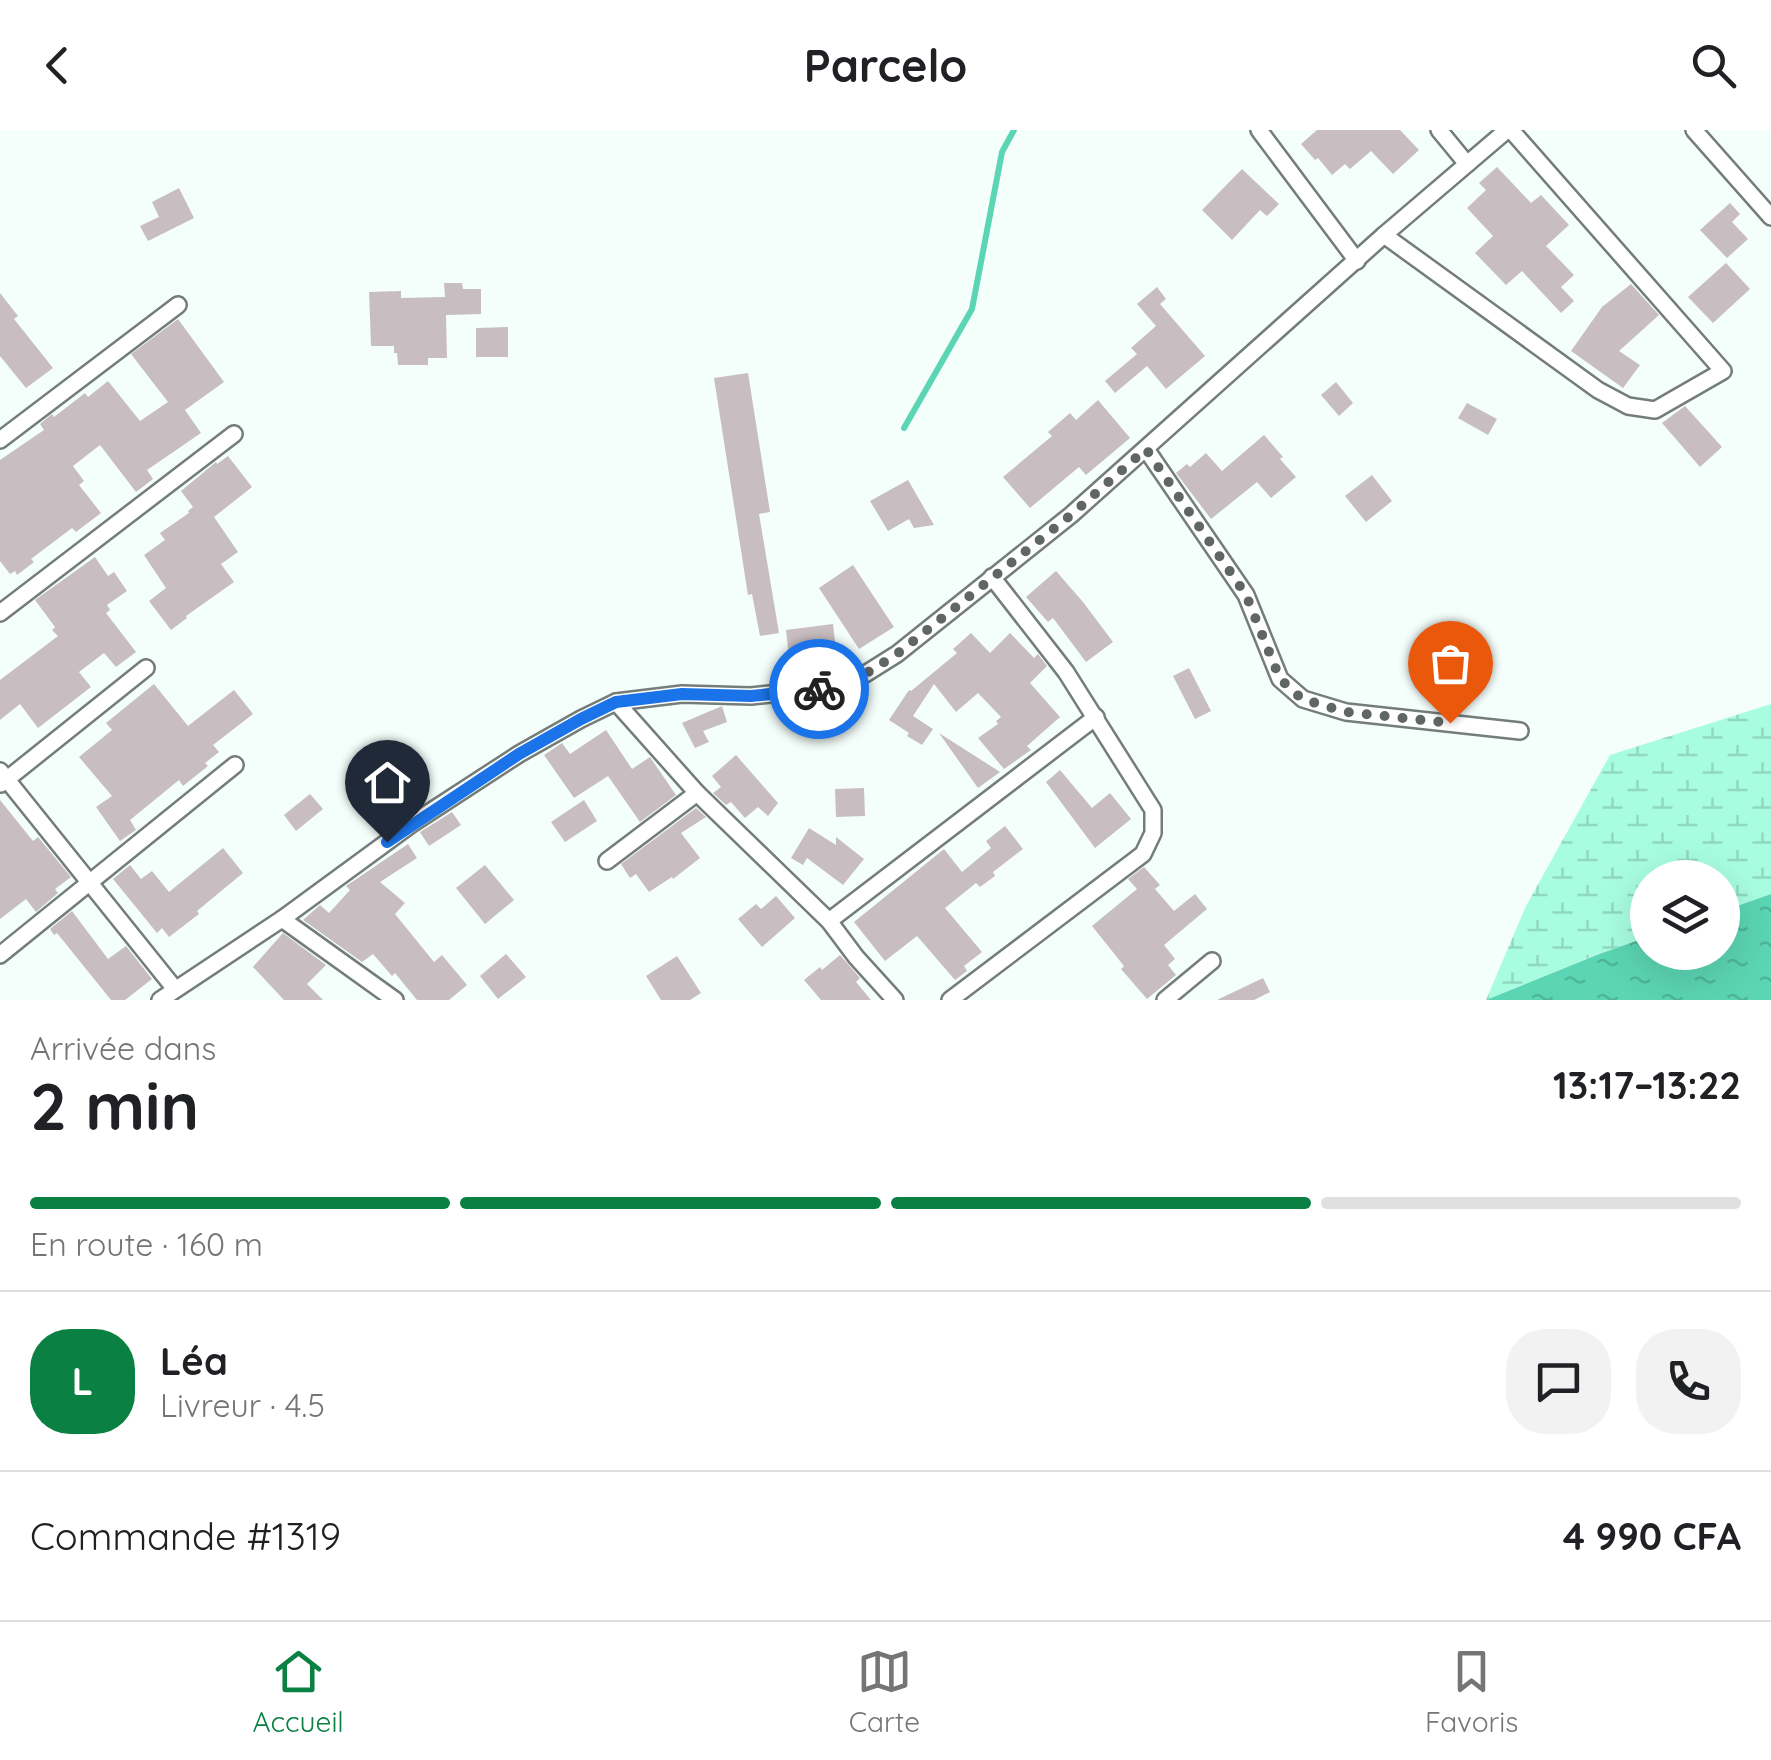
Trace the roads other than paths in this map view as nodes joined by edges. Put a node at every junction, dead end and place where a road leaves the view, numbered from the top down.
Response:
1 (1259, 130) edge
2 (1439, 130) edge
3 (1509, 130) edge
4 (1694, 130) edge
5 (1468, 164) junction
6 (1771, 217) edge
7 (1384, 235) junction
8 (1356, 260) junction
9 (178, 305) dead end
10 (234, 434) dead end
11 (0, 440) edge
12 (1146, 449) junction
13 (992, 578) junction
14 (0, 613) edge
15 (146, 668) dead end
16 (616, 702) junction
17 (1096, 717) junction
18 (1520, 730) dead end
19 (235, 765) dead end
20 (2, 778) edge
21 (697, 793) junction
22 (607, 861) dead end
23 (91, 882) junction
24 (282, 918) junction
25 (829, 921) junction
26 (0, 956) edge
27 (1212, 961) dead end
28 (174, 989) junction
29 (160, 1000) edge
30 (394, 1000) edge
31 (895, 1000) edge
32 (950, 1000) edge
33 (1165, 1000) edge

1 - 8 street
2 - 5 street
3 - 5 street
3 - 7 street
4 - 6 street
5 - 7 street
7 - 8 street
8 - 12 street
9 - 11 street
10 - 14 street
12 - 13 street
12 - 18 street
13 - 16 street
13 - 17 street
15 - 20 street
16 - 21 street
16 - 24 street
17 - 25 street
17 - 32 street
19 - 23 street
20 - 23 street
21 - 22 street
21 - 25 street
23 - 26 street
23 - 28 street
24 - 28 street
24 - 30 street
25 - 31 street
27 - 33 street
28 - 29 street

